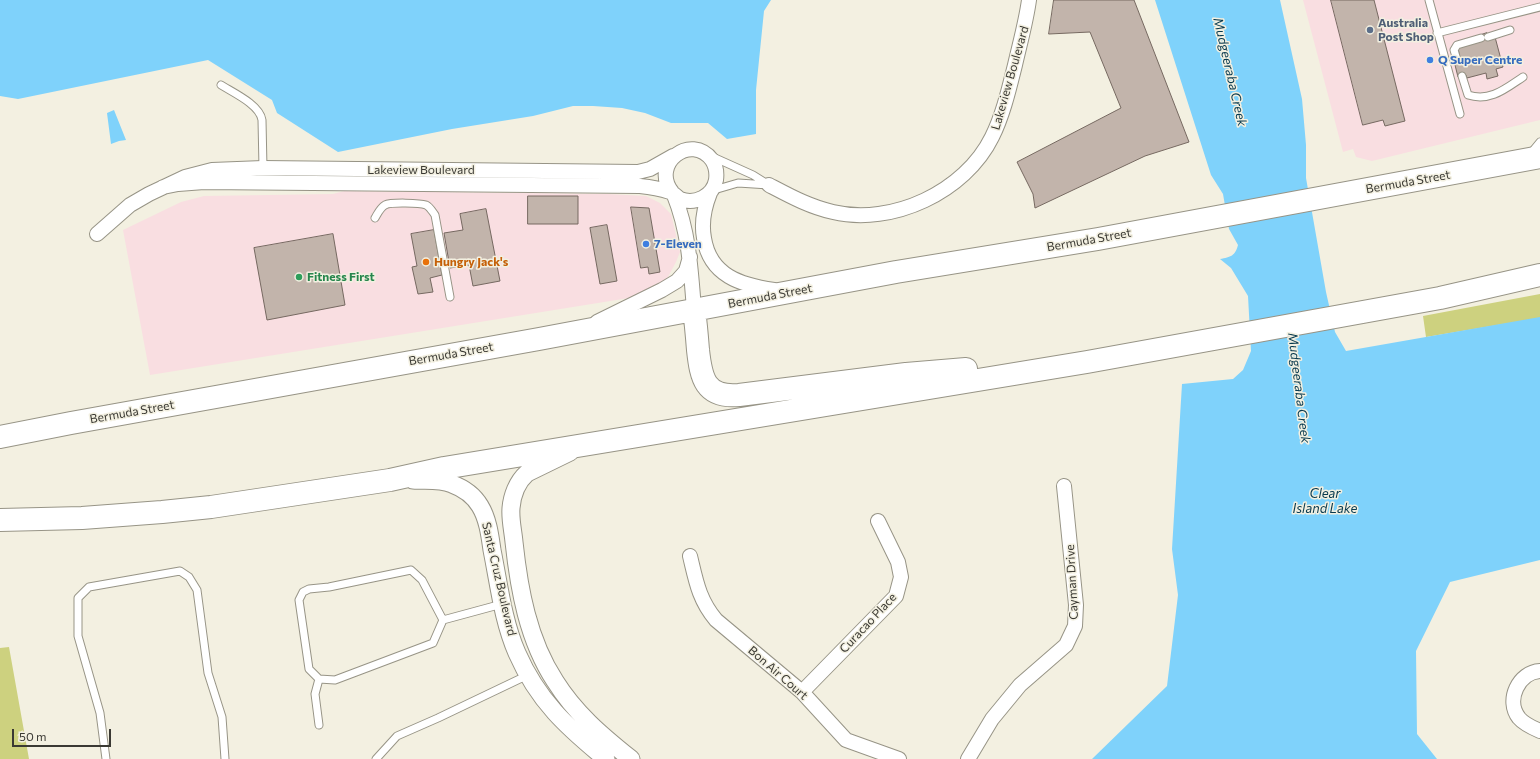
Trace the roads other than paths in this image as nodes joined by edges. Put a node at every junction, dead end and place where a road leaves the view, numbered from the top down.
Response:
1 (1029, 0) edge
2 (1429, 0) edge
3 (1540, 7) edge
4 (1510, 30) dead end
5 (1438, 33) junction
6 (1457, 60) dead end
7 (1462, 76) dead end
8 (1523, 77) dead end
9 (221, 85) dead end
10 (1460, 114) dead end
11 (1540, 142) edge
12 (678, 153) junction
13 (704, 153) junction
14 (1532, 159) edge
15 (263, 168) junction
16 (344, 169) junction
17 (501, 171) junction
18 (612, 172) junction
19 (264, 183) junction
20 (343, 183) junction
21 (500, 185) junction
22 (769, 185) junction
23 (598, 186) junction
24 (163, 187) junction
25 (710, 192) junction
26 (673, 194) junction
27 (376, 218) dead end
28 (97, 234) dead end
29 (690, 258) junction
30 (1540, 275) edge
31 (790, 292) junction
32 (450, 297) dead end
33 (694, 310) junction
34 (577, 332) junction
35 (1087, 362) junction
36 (0, 437) edge
37 (586, 445) junction
38 (395, 479) junction
39 (1064, 486) dead end
40 (511, 519) junction
41 (0, 520) edge
42 (878, 521) dead end
43 (690, 556) dead end
44 (501, 597) junction
45 (443, 620) junction
46 (545, 665) junction
47 (1540, 671) edge
48 (528, 675) junction
49 (319, 679) junction
50 (802, 692) junction
51 (319, 725) dead end
52 (1540, 731) edge
53 (106, 759) edge
54 (225, 759) edge
55 (376, 759) edge
56 (606, 759) edge
57 (631, 759) edge
58 (900, 759) edge
59 (968, 759) edge

1 - 22 street, Lakeview Boulevard
2 - 5 lane
3 - 5 lane
4 - 6 lane
5 - 10 lane
7 - 8 lane
9 - 15 lane
11 - 14 lane
12 - 13 street
12 - 18 street, Lakeview Boulevard
12 - 26 street
13 - 22 lane
13 - 25 street
14 - 31 main road, Bermuda Street
15 - 16 street, Lakeview Boulevard
15 - 19 street
15 - 24 street, Lakeview Boulevard
16 - 17 street, Lakeview Boulevard
16 - 20 street
17 - 18 street, Lakeview Boulevard
17 - 21 street
18 - 23 street
19 - 20 street, Lakeview Boulevard
19 - 24 street, Lakeview Boulevard
20 - 21 street, Lakeview Boulevard
21 - 23 street, Lakeview Boulevard
22 - 25 lane
23 - 26 street, Lakeview Boulevard
24 - 28 street, Lakeview Boulevard
25 - 26 street
25 - 31 street
26 - 29 street
27 - 32 lane
29 - 33 street
29 - 34 street
30 - 35 main road
31 - 33 main road, Bermuda Street
33 - 34 main road, Bermuda Street
33 - 35 main road
34 - 36 main road, Bermuda Street
35 - 37 main road
37 - 38 main road
37 - 40 street, Santa Cruz Boulevard
38 - 41 main road
38 - 44 street, Santa Cruz Boulevard
39 - 59 street, Cayman Drive
40 - 44 street
40 - 46 street, Santa Cruz Boulevard
42 - 50 street, Curacao Place
43 - 50 street, Bon Air Court
44 - 45 lane
44 - 48 street, Santa Cruz Boulevard
45 - 49 lane
45 - 49 lane
46 - 48 street
46 - 57 street, Santa Cruz Boulevard
47 - 52 street
48 - 55 lane
48 - 56 street, Santa Cruz Boulevard
49 - 51 lane
50 - 58 street, Bon Air Court
53 - 54 lane

